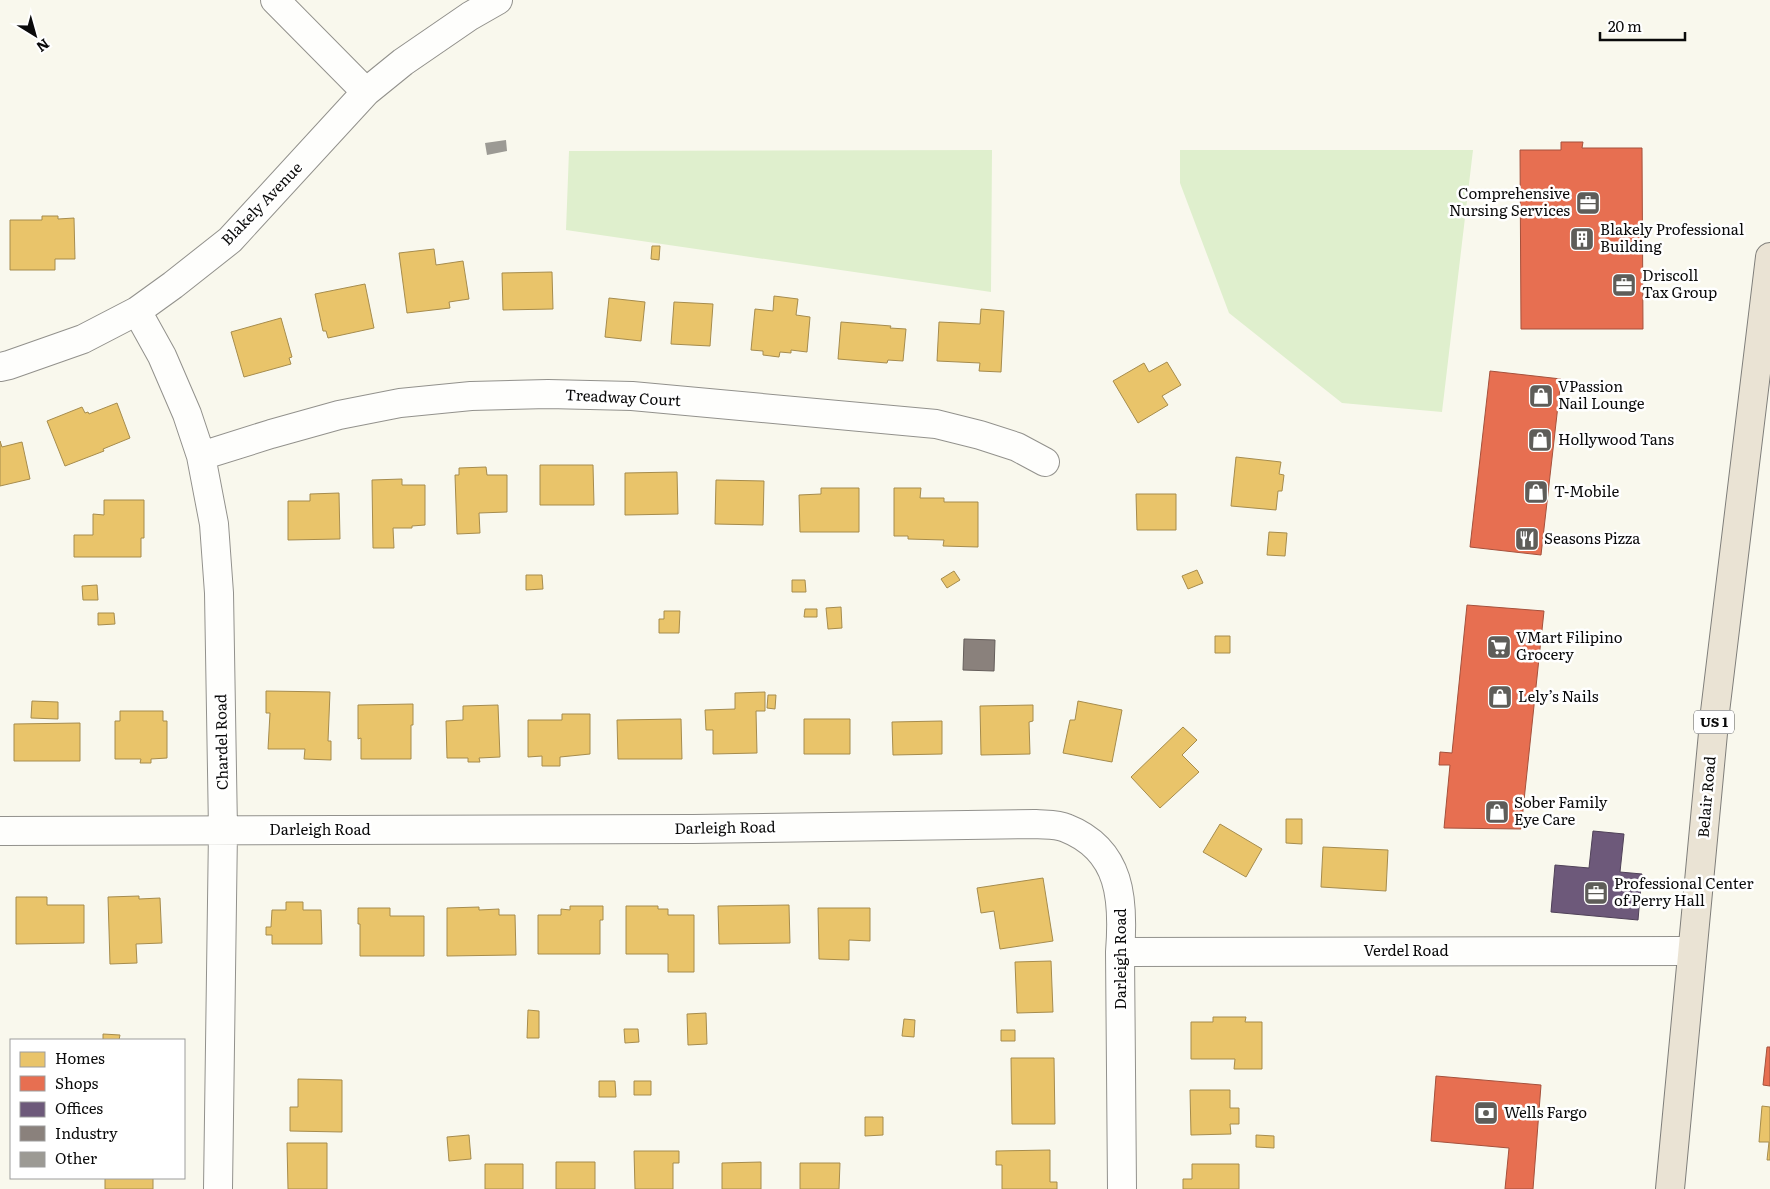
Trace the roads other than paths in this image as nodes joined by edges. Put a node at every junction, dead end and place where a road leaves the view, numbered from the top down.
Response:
1 (275, 0) edge
2 (498, 0) edge
3 (366, 92) junction
4 (1770, 257) edge
5 (137, 312) junction
6 (0, 367) edge
7 (202, 456) junction
8 (1045, 462) dead end
9 (223, 830) junction
10 (0, 831) edge
11 (1692, 951) junction
12 (1120, 952) junction
13 (218, 1189) edge
14 (1122, 1189) edge
15 (1670, 1189) edge

1 - 3 street
2 - 3 street, Blakely Avenue
3 - 5 street, Blakely Avenue
4 - 11 highway, Belair Road / US 1
5 - 6 street, Blakely Avenue
5 - 7 street, Chardel Road
7 - 8 street, Treadway Court
7 - 9 street, Chardel Road
9 - 10 street, Darleigh Road
9 - 12 street, Darleigh Road
9 - 13 street, Chardel Road
11 - 12 street, Verdel Road
11 - 15 highway, Belair Road / US 1
12 - 14 street, Darleigh Road

